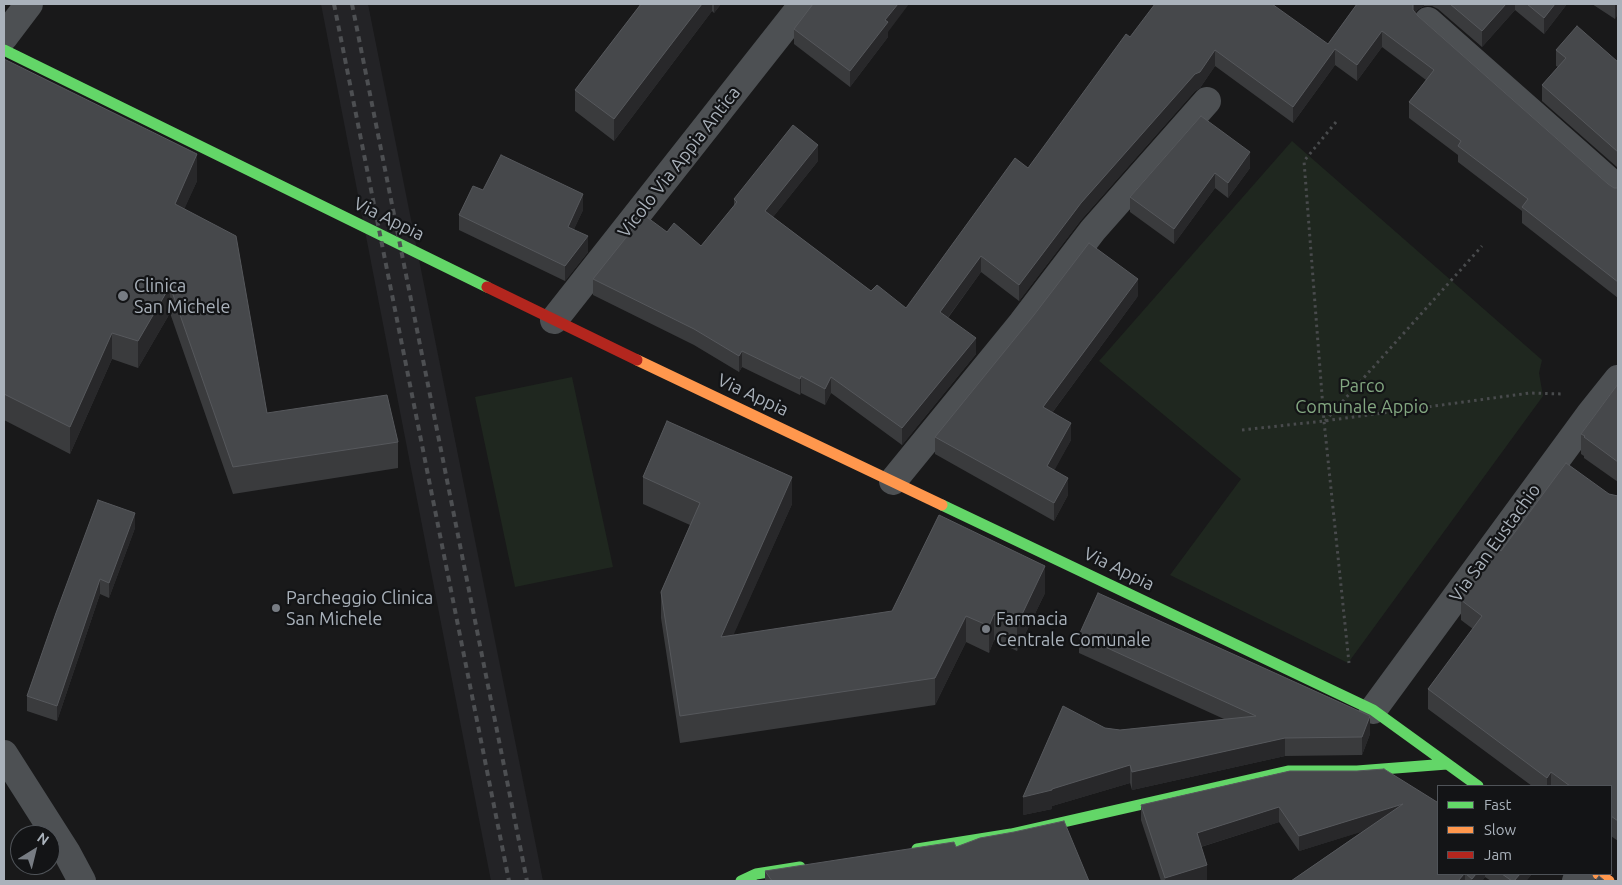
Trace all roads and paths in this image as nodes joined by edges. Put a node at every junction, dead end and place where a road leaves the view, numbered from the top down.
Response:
1 (28, 4) edge
2 (803, 4) edge
3 (1428, 21) dead end
4 (4, 36) edge
5 (4, 50) edge
6 (1207, 101) dead end
7 (1336, 122) dead end
8 (1618, 189) edge
9 (1482, 246) dead end
10 (554, 320) junction
11 (1612, 387) edge
12 (1324, 421) junction
13 (1242, 430) dead end
14 (1558, 458) junction
15 (1580, 474) edge
16 (893, 481) junction
17 (1363, 705) junction
18 (4, 754) edge
19 (1447, 764) junction
20 (1477, 785) edge
21 (903, 851) edge
22 (815, 865) edge
23 (82, 881) edge
24 (741, 881) edge

1 - 4 street
2 - 10 street, Vicolo Via Appia Antica
3 - 8 street
5 - 10 street, Via Appia
6 - 16 street
7 - 12 path
9 - 12 path
10 - 16 street, Via Appia
11 - 12 path
11 - 14 street, Via San Eustachio
12 - 13 path
12 - 17 path
14 - 15 street
14 - 17 street, Via San Eustachio
16 - 17 street, Via Appia
17 - 19 street, Via Appia
18 - 23 street
19 - 20 street, Via Appia
19 - 21 street
22 - 24 street

